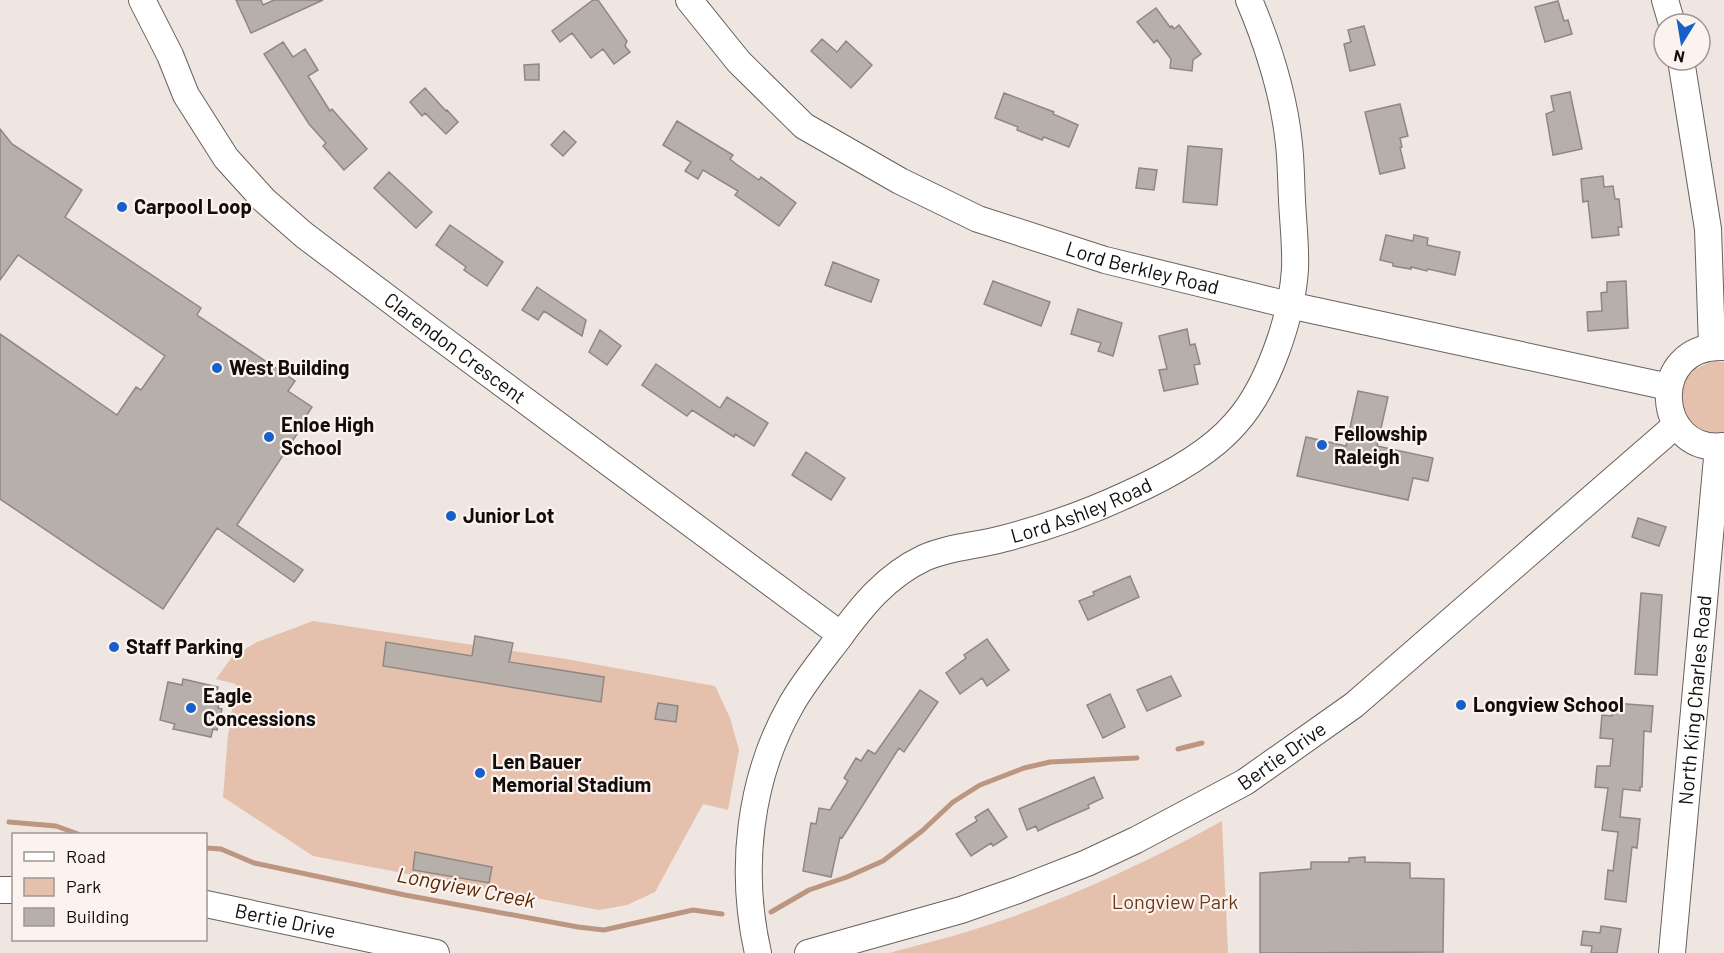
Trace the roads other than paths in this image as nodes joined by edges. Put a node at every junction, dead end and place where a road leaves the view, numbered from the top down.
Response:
1 (142, 0) edge
2 (689, 0) edge
3 (1249, 0) edge
4 (1683, 72) edge
5 (1289, 305) junction
6 (1718, 346) edge
7 (1669, 387) junction
8 (1676, 425) junction
9 (1721, 447) edge
10 (841, 635) junction
11 (207, 904) edge
12 (436, 953) edge
13 (758, 953) edge
14 (808, 953) edge
15 (1672, 953) edge

1 - 10 street, Clarendon Crescent
2 - 5 street, Lord Berkley Road
3 - 5 street, Lord Ashley Road
4 - 6 street
5 - 7 street, Lord Berkley Road
5 - 10 street, Lord Ashley Road
6 - 7 street
7 - 8 street
8 - 9 street
8 - 14 street, Bertie Drive
9 - 15 street, North King Charles Road
10 - 13 street, Lord Ashley Road
11 - 12 street, Bertie Drive

